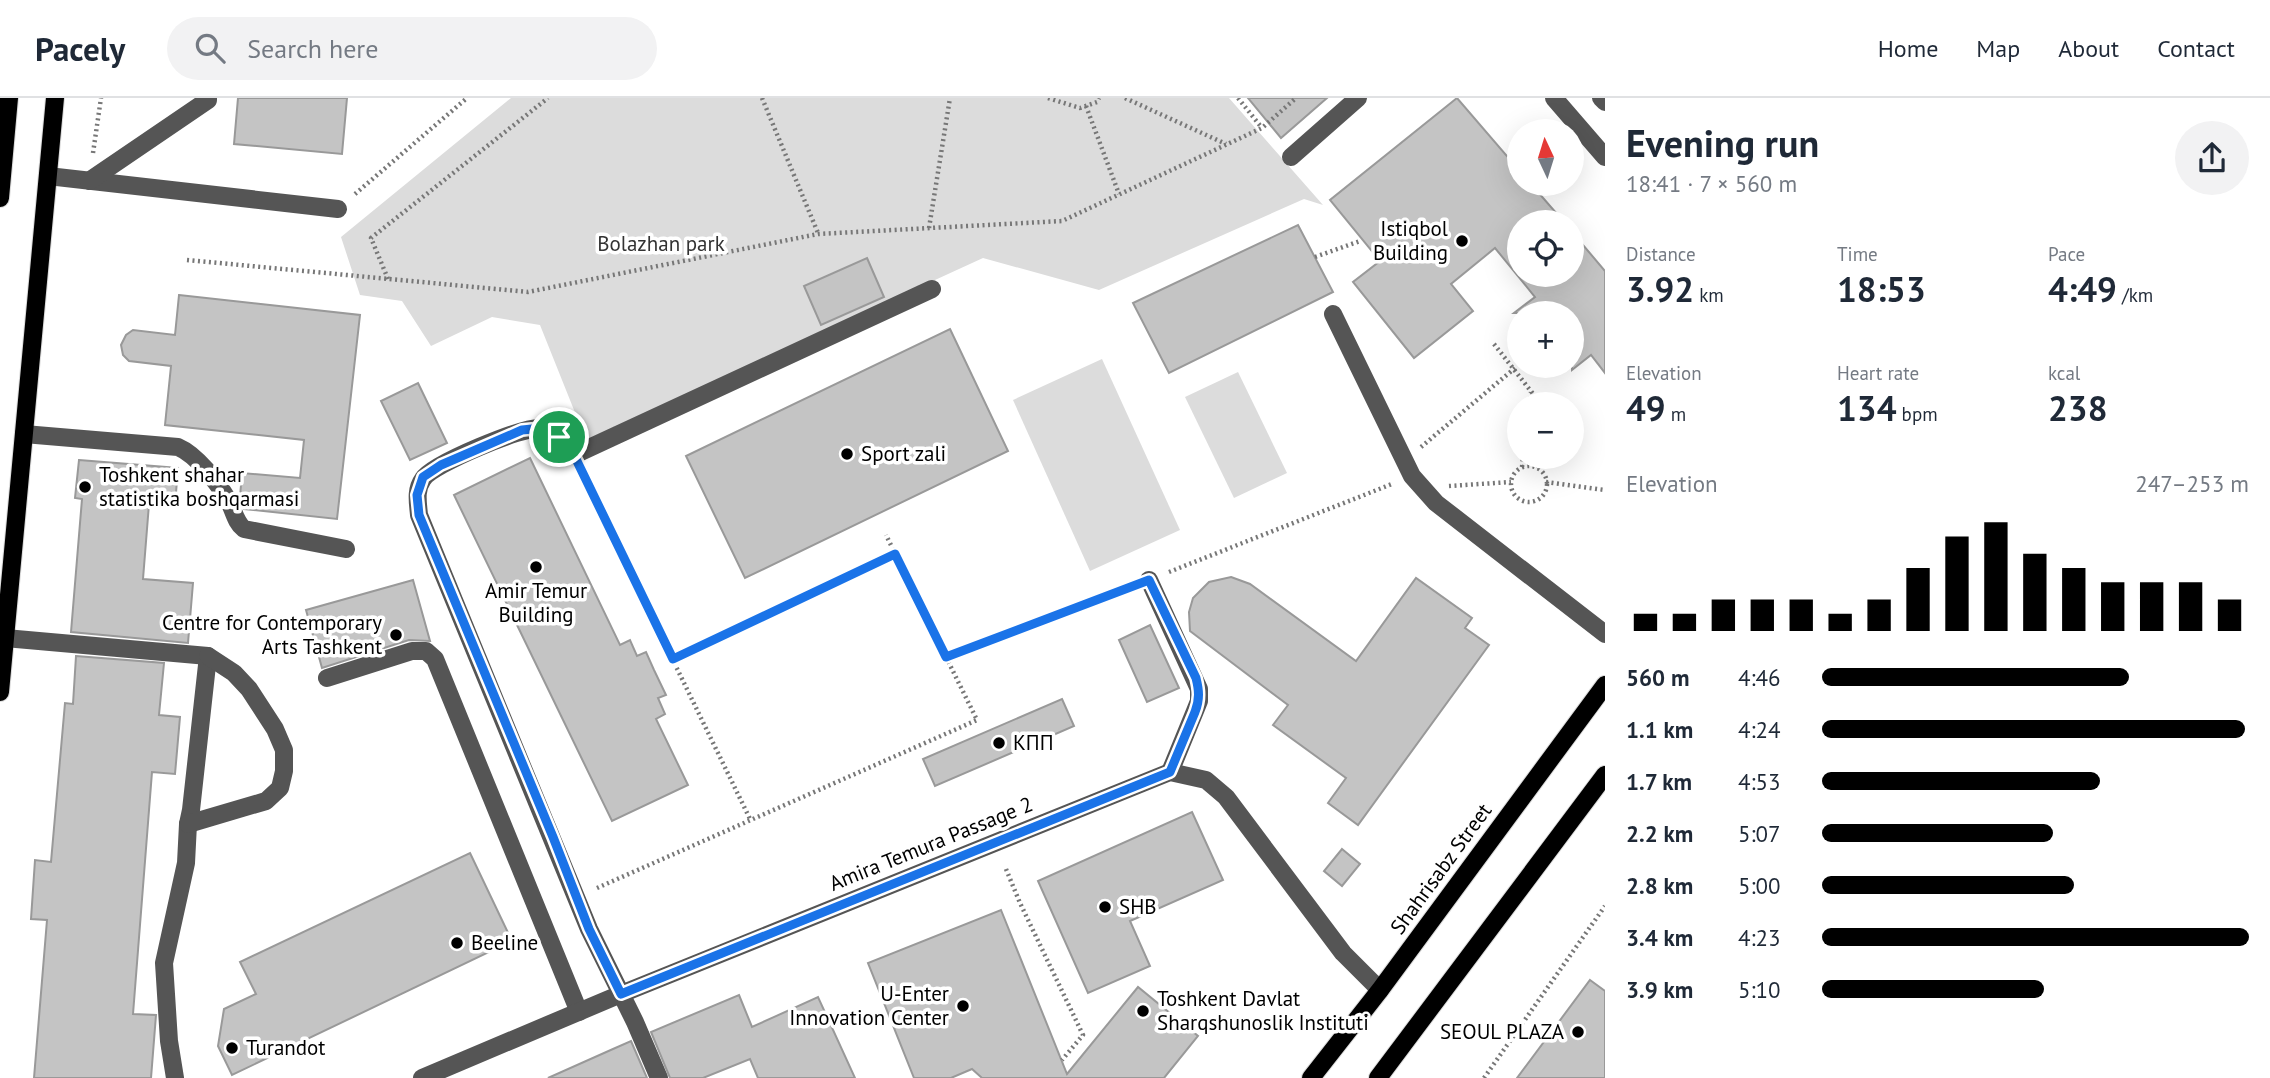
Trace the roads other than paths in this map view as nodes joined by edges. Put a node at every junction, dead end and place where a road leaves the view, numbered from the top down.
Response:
1 (9, 98) edge
2 (55, 98) edge
3 (208, 98) edge
4 (1358, 98) edge
5 (1554, 98) edge
6 (1601, 98) edge
7 (1605, 102) edge
8 (1291, 157) dead end
9 (1605, 157) edge
10 (48, 176) junction
11 (89, 181) junction
12 (0, 198) edge
13 (338, 209) road end
14 (932, 289) dead end
15 (1333, 314) dead end
16 (24, 434) junction
17 (346, 549) dead end
18 (1149, 580) road end
19 (1605, 634) edge
20 (5, 638) junction
21 (208, 656) junction
22 (327, 678) dead end
23 (1605, 685) edge
24 (0, 692) edge
25 (1170, 772) junction
26 (1605, 775) edge
27 (188, 824) junction
28 (1380, 990) junction
29 (621, 994) junction
30 (579, 1012) junction
31 (1381, 1077) edge
32 (175, 1078) edge
33 (422, 1078) edge
34 (659, 1078) edge
35 (1311, 1078) edge

1 - 12 main road
2 - 10 main road
3 - 11 street
4 - 8 street
5 - 9 street
6 - 7 street
10 - 11 street
10 - 16 main road
11 - 13 street
14 - 29 street
15 - 19 street
16 - 17 street
16 - 20 main road
18 - 25 street
20 - 21 street
20 - 24 main road
21 - 27 street
21 - 27 street
22 - 30 street
23 - 28 main road, Shahrisabz Street
25 - 28 street
25 - 29 street, Amira Temura Passage 2
26 - 31 main road
27 - 32 street
28 - 35 main road, Shahrisabz Street
29 - 30 street, Amira Temura Passage 2
29 - 34 street
30 - 33 street, Amira Temura Passage 2

